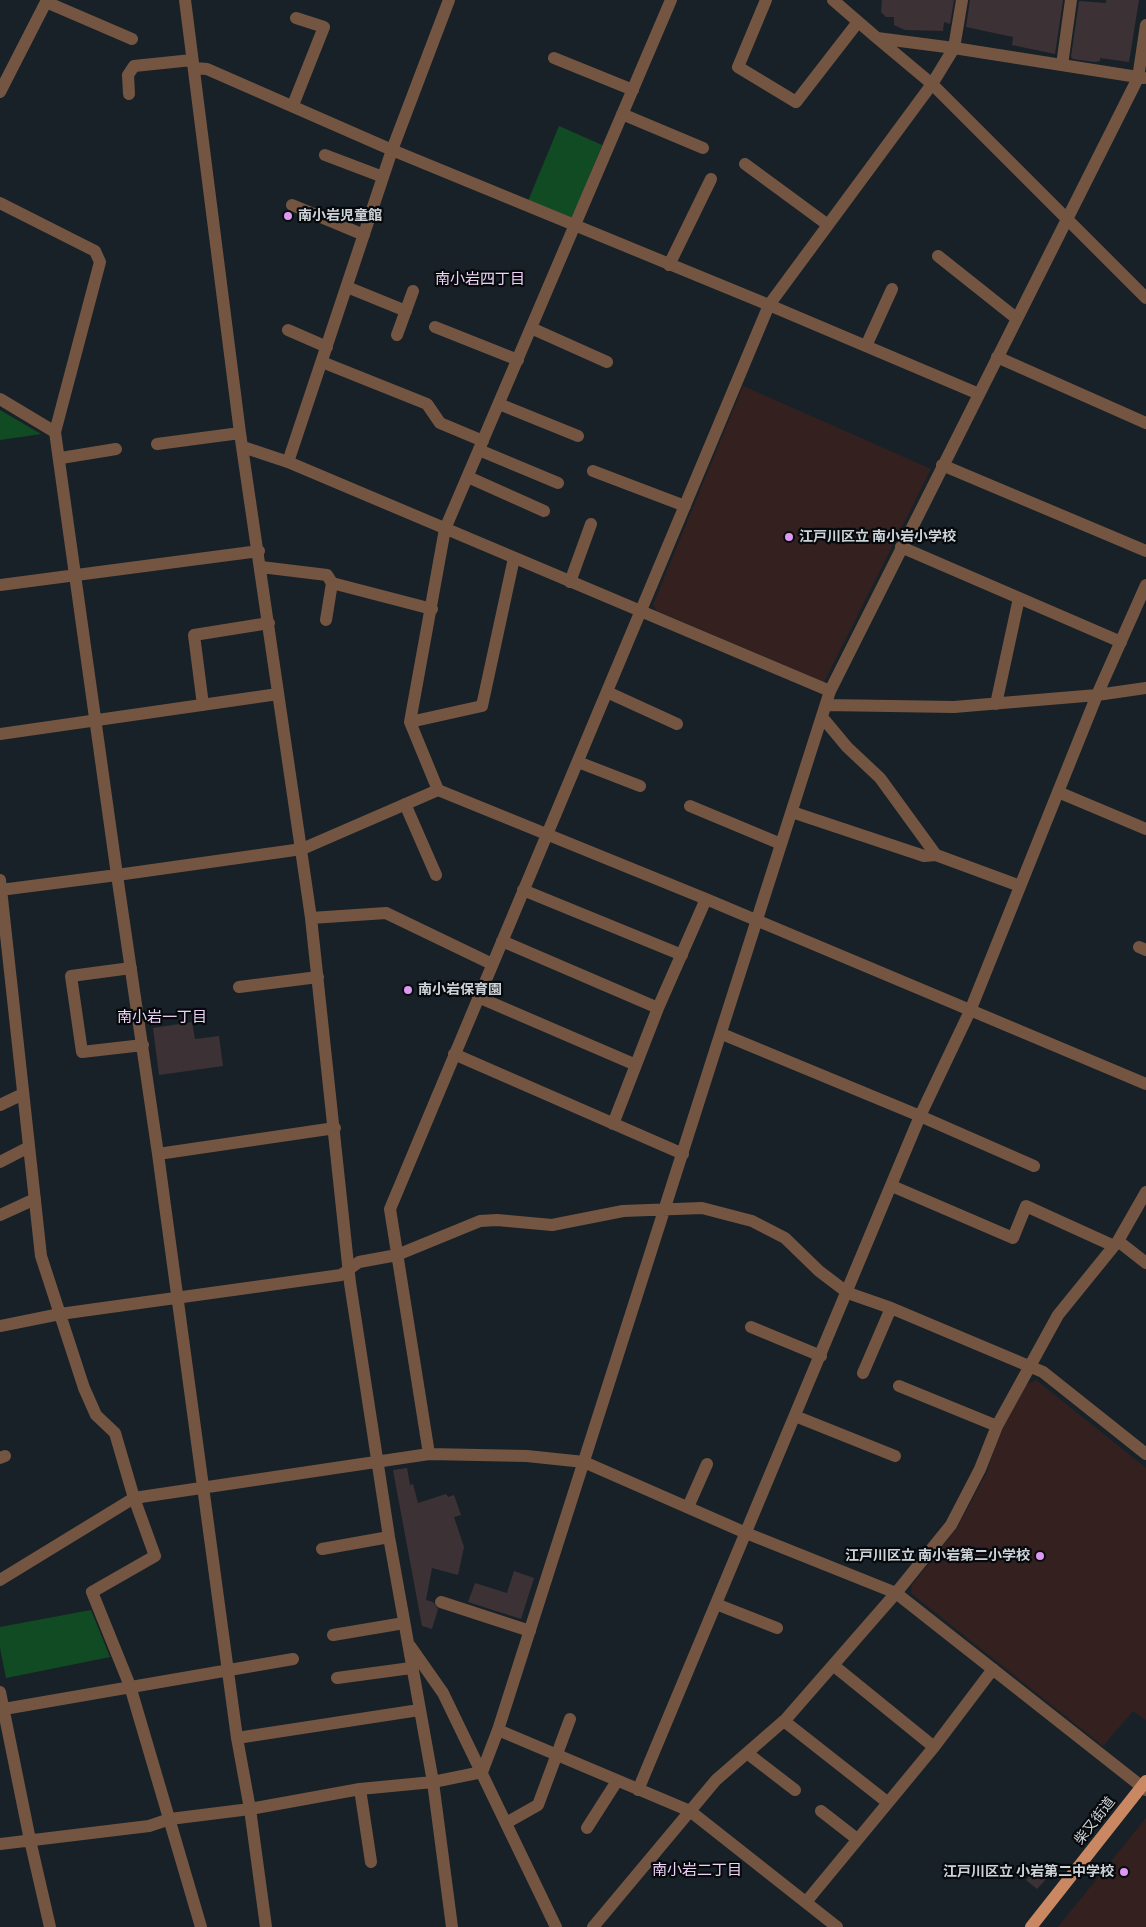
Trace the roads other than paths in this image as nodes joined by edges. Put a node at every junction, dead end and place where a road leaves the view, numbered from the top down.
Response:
1 (185, 0) edge
2 (449, 0) edge
3 (671, 0) edge
4 (766, 0) edge
5 (833, 0) edge
6 (962, 0) edge
7 (1071, 0) edge
8 (47, 1) edge
9 (296, 18) dead end
10 (858, 22) junction
11 (1146, 25) edge
12 (877, 38) junction
13 (132, 39) dead end
14 (954, 48) junction
15 (554, 58) dead end
16 (193, 64) junction
17 (1062, 65) junction
18 (1142, 78) edge
19 (932, 84) junction
20 (633, 90) junction
21 (0, 92) edge
22 (129, 94) dead end
23 (293, 106) junction
24 (622, 114) junction
25 (703, 148) dead end
26 (392, 150) junction
27 (325, 155) dead end
28 (745, 164) dead end
29 (383, 178) junction
30 (711, 180) dead end
31 (0, 203) edge
32 (292, 205) dead end
33 (1066, 218) junction
34 (828, 225) junction
35 (574, 226) junction
36 (364, 235) junction
37 (938, 256) dead end
38 (669, 265) junction
39 (347, 287) junction
40 (892, 289) dead end
41 (413, 291) dead end
42 (1146, 298) edge
43 (769, 305) junction
44 (406, 311) junction
45 (1016, 318) junction
46 (435, 327) dead end
47 (531, 328) junction
48 (288, 330) dead end
49 (396, 335) dead end
50 (866, 346) junction
51 (327, 347) junction
52 (997, 357) junction
53 (518, 360) junction
54 (322, 362) junction
55 (607, 362) dead end
56 (979, 394) junction
57 (0, 399) edge
58 (499, 404) junction
59 (1146, 423) edge
60 (56, 432) junction
61 (240, 433) junction
62 (578, 436) dead end
63 (157, 444) dead end
64 (481, 446) junction
65 (243, 447) junction
66 (116, 449) dead end
67 (61, 458) junction
68 (288, 462) junction
69 (942, 465) junction
70 (593, 471) dead end
71 (468, 477) junction
72 (558, 483) dead end
73 (685, 506) junction
74 (544, 511) dead end
75 (591, 524) dead end
76 (446, 529) junction
77 (902, 547) junction
78 (259, 551) junction
79 (1146, 551) edge
80 (514, 558) junction
81 (261, 566) junction
82 (77, 574) junction
83 (570, 582) junction
84 (332, 583) junction
85 (0, 585) edge
86 (1146, 585) edge
87 (1019, 598) junction
88 (432, 609) junction
89 (641, 613) junction
90 (326, 620) dead end
91 (269, 623) junction
92 (1121, 642) junction
93 (1146, 688) edge
94 (830, 691) junction
95 (607, 692) junction
96 (278, 694) junction
97 (1097, 695) junction
98 (996, 704) junction
99 (202, 705) junction
100 (824, 711) junction
101 (96, 720) junction
102 (410, 722) junction
103 (677, 724) dead end
104 (0, 734) edge
105 (578, 762) junction
106 (640, 786) dead end
107 (438, 790) junction
108 (1058, 792) junction
109 (405, 804) junction
110 (690, 806) dead end
111 (792, 812) junction
112 (1146, 829) edge
113 (546, 834) junction
114 (782, 844) junction
115 (302, 849) junction
116 (936, 854) junction
117 (117, 875) junction
118 (436, 875) dead end
119 (1, 886) edge
120 (1020, 886) junction
121 (523, 890) junction
122 (706, 899) junction
123 (311, 918) junction
124 (757, 921) junction
125 (502, 941) junction
126 (682, 955) junction
127 (492, 964) junction
128 (132, 968) junction
129 (318, 977) junction
130 (239, 987) dead end
131 (478, 997) junction
132 (658, 1008) junction
133 (970, 1011) junction
134 (722, 1034) junction
135 (143, 1045) junction
136 (454, 1054) junction
137 (636, 1065) junction
138 (1146, 1084) edge
139 (23, 1094) junction
140 (0, 1105) edge
141 (920, 1116) junction
142 (613, 1124) junction
143 (335, 1128) junction
144 (29, 1148) junction
145 (158, 1154) junction
146 (683, 1154) junction
147 (0, 1162) edge
148 (1034, 1166) dead end
149 (892, 1186) junction
150 (1146, 1192) edge
151 (35, 1199) junction
152 (665, 1209) junction
153 (0, 1215) edge
154 (1116, 1244) junction
155 (397, 1255) junction
156 (1146, 1263) edge
157 (349, 1268) junction
158 (848, 1293) junction
159 (178, 1299) junction
160 (891, 1308) junction
161 (60, 1314) junction
162 (0, 1326) edge
163 (751, 1328) dead end
164 (821, 1356) junction
165 (1030, 1365) junction
166 (863, 1373) dead end
167 (900, 1386) dead end
168 (795, 1416) junction
169 (997, 1426) junction
170 (429, 1454) junction
171 (1146, 1454) edge
172 (895, 1456) dead end
173 (379, 1462) junction
174 (584, 1462) junction
175 (707, 1464) dead end
176 (204, 1486) junction
177 (134, 1498) junction
178 (688, 1507) junction
179 (746, 1532) junction
180 (389, 1537) junction
181 (322, 1549) dead end
182 (0, 1580) edge
183 (896, 1593) junction
184 (441, 1602) dead end
185 (716, 1604) junction
186 (404, 1622) junction
187 (777, 1628) dead end
188 (530, 1631) junction
189 (333, 1635) dead end
190 (407, 1642) junction
191 (293, 1659) dead end
192 (833, 1665) junction
193 (411, 1668) junction
194 (227, 1669) junction
195 (993, 1670) junction
196 (337, 1678) dead end
197 (130, 1686) junction
198 (0, 1694) edge
199 (4, 1709) junction
200 (419, 1710) junction
201 (570, 1719) dead end
202 (784, 1721) junction
203 (498, 1730) junction
204 (237, 1738) junction
205 (5, 1745) edge
206 (934, 1747) junction
207 (747, 1753) junction
208 (557, 1755) junction
209 (482, 1772) junction
210 (617, 1781) junction
211 (433, 1782) junction
212 (1145, 1785) edge
213 (360, 1789) junction
214 (638, 1790) junction
215 (795, 1790) dead end
216 (887, 1802) junction
217 (250, 1809) junction
218 (690, 1811) junction
219 (821, 1811) dead end
220 (170, 1819) junction
221 (506, 1823) junction
222 (587, 1828) dead end
223 (857, 1839) junction
224 (30, 1840) junction
225 (0, 1844) edge
226 (371, 1862) dead end
227 (806, 1902) junction
228 (50, 1927) edge
229 (201, 1927) edge
230 (266, 1927) edge
231 (452, 1927) edge
232 (556, 1927) edge
233 (593, 1927) edge
234 (837, 1927) edge
235 (1031, 1927) edge

1 - 16 street
2 - 26 street
3 - 20 street
4 - 10 street
5 - 10 street
6 - 14 street
7 - 17 street
8 - 13 street
8 - 21 street
9 - 23 street
10 - 12 street
11 - 18 street
12 - 14 street
12 - 19 street
14 - 17 street
14 - 19 street
15 - 20 street
16 - 22 street
16 - 23 street
16 - 61 street
17 - 18 street
18 - 33 street
19 - 33 street
19 - 34 street
20 - 24 street
23 - 26 street
24 - 25 street
24 - 35 street
26 - 29 street
26 - 35 street
27 - 29 street
28 - 34 street
29 - 36 street
30 - 38 street
31 - 60 street
32 - 36 street
33 - 42 street
33 - 45 street
34 - 43 street
35 - 38 street
35 - 47 street
36 - 39 street
37 - 45 street
38 - 43 street
39 - 44 street
39 - 51 street
40 - 50 street
41 - 44 street
43 - 50 street
43 - 73 street
44 - 49 street
45 - 52 street
46 - 53 street
47 - 53 street
47 - 55 street
48 - 51 street
50 - 56 street
51 - 54 street
52 - 56 street
52 - 59 street
53 - 58 street
54 - 64 street
54 - 68 street
56 - 69 street
57 - 60 street
58 - 62 street
58 - 64 street
60 - 67 street
61 - 63 street
61 - 65 street
64 - 71 street
64 - 72 street
65 - 68 street
65 - 78 street
66 - 67 street
67 - 82 street
68 - 76 street
69 - 77 street
69 - 79 street
70 - 73 street
71 - 74 street
71 - 76 street
73 - 89 street
75 - 83 street
76 - 80 street
76 - 88 street
77 - 87 street
77 - 94 street
78 - 81 street
78 - 82 street
80 - 83 street
80 - 102 street
81 - 84 street
81 - 91 street
82 - 85 street
82 - 101 street
83 - 89 street
84 - 88 street
84 - 90 street
86 - 92 street
87 - 92 street
87 - 98 street
88 - 102 street
89 - 94 street
89 - 95 street
91 - 96 street
91 - 99 street
92 - 97 street
93 - 97 street
94 - 100 street
95 - 103 street
95 - 105 street
96 - 99 street
96 - 115 street
97 - 98 street
97 - 108 street
98 - 100 street
99 - 101 street
100 - 111 street
100 - 116 street
101 - 104 street
101 - 117 street
102 - 107 street
105 - 106 street
105 - 113 street
107 - 109 street
107 - 113 street
108 - 112 street
108 - 120 street
109 - 115 street
109 - 118 street
110 - 114 street
111 - 114 street
111 - 116 street
113 - 121 street
113 - 122 street
114 - 124 street
115 - 117 street
115 - 123 street
116 - 120 street
117 - 119 street
117 - 128 street
119 - 139 street
120 - 133 street
121 - 125 street
121 - 126 street
122 - 124 street
122 - 126 street
123 - 127 street
123 - 129 street
124 - 133 street
124 - 134 street
125 - 127 street
125 - 132 street
126 - 132 street
127 - 131 street
128 - 135 street
128 - 135 street
129 - 130 street
129 - 143 street
131 - 136 street
131 - 137 street
132 - 137 street
133 - 138 street
133 - 141 street
134 - 141 street
134 - 146 street
135 - 145 street
136 - 142 street
136 - 155 street
137 - 142 street
139 - 140 street
139 - 144 street
141 - 148 street
141 - 149 street
142 - 146 street
143 - 145 street
143 - 157 street
144 - 147 street
144 - 151 street
145 - 159 street
146 - 152 street
149 - 154 street
149 - 158 street
150 - 154 street
151 - 153 street
151 - 161 street
152 - 155 street
152 - 158 street
152 - 174 street
154 - 156 street
154 - 165 street
155 - 157 street
155 - 170 street
157 - 159 street
157 - 173 street
158 - 160 street
158 - 164 street
159 - 161 street
159 - 176 street
160 - 165 street
160 - 166 street
161 - 162 street
161 - 177 street
163 - 164 street
164 - 168 street
165 - 169 street
165 - 171 street
167 - 169 street
168 - 172 street
168 - 179 street
169 - 183 street
170 - 173 street
170 - 174 street
173 - 176 street
173 - 180 street
174 - 178 street
174 - 188 street
175 - 178 street
176 - 177 street
176 - 194 street
177 - 182 street
177 - 197 street
178 - 179 street
179 - 183 street
179 - 185 street
180 - 181 street
180 - 186 street
183 - 192 street
183 - 195 street
184 - 188 street
185 - 187 street
185 - 214 street
186 - 189 street
186 - 190 street
188 - 203 street
190 - 193 street
190 - 209 street
191 - 194 street
192 - 202 street
192 - 206 street
193 - 196 street
193 - 200 street
194 - 197 street
194 - 204 street
195 - 206 street
195 - 212 street
197 - 199 street
197 - 220 street
198 - 199 street
199 - 205 street
200 - 204 street
200 - 211 street
201 - 208 street
202 - 207 street
202 - 216 street
203 - 208 street
203 - 209 street
204 - 217 street
205 - 224 street
206 - 216 street
207 - 215 street
207 - 218 street
208 - 210 street
208 - 221 street
209 - 211 street
209 - 221 street
210 - 214 street
210 - 222 street
211 - 213 street
211 - 231 street
212 - 235 main road, 柴又街道
213 - 217 street
213 - 226 street
214 - 218 street
216 - 223 street
217 - 220 street
217 - 230 street
218 - 227 street
218 - 233 street
219 - 223 street
220 - 224 street
220 - 229 street
221 - 232 street
223 - 227 street
224 - 225 street
224 - 228 street
227 - 234 street

